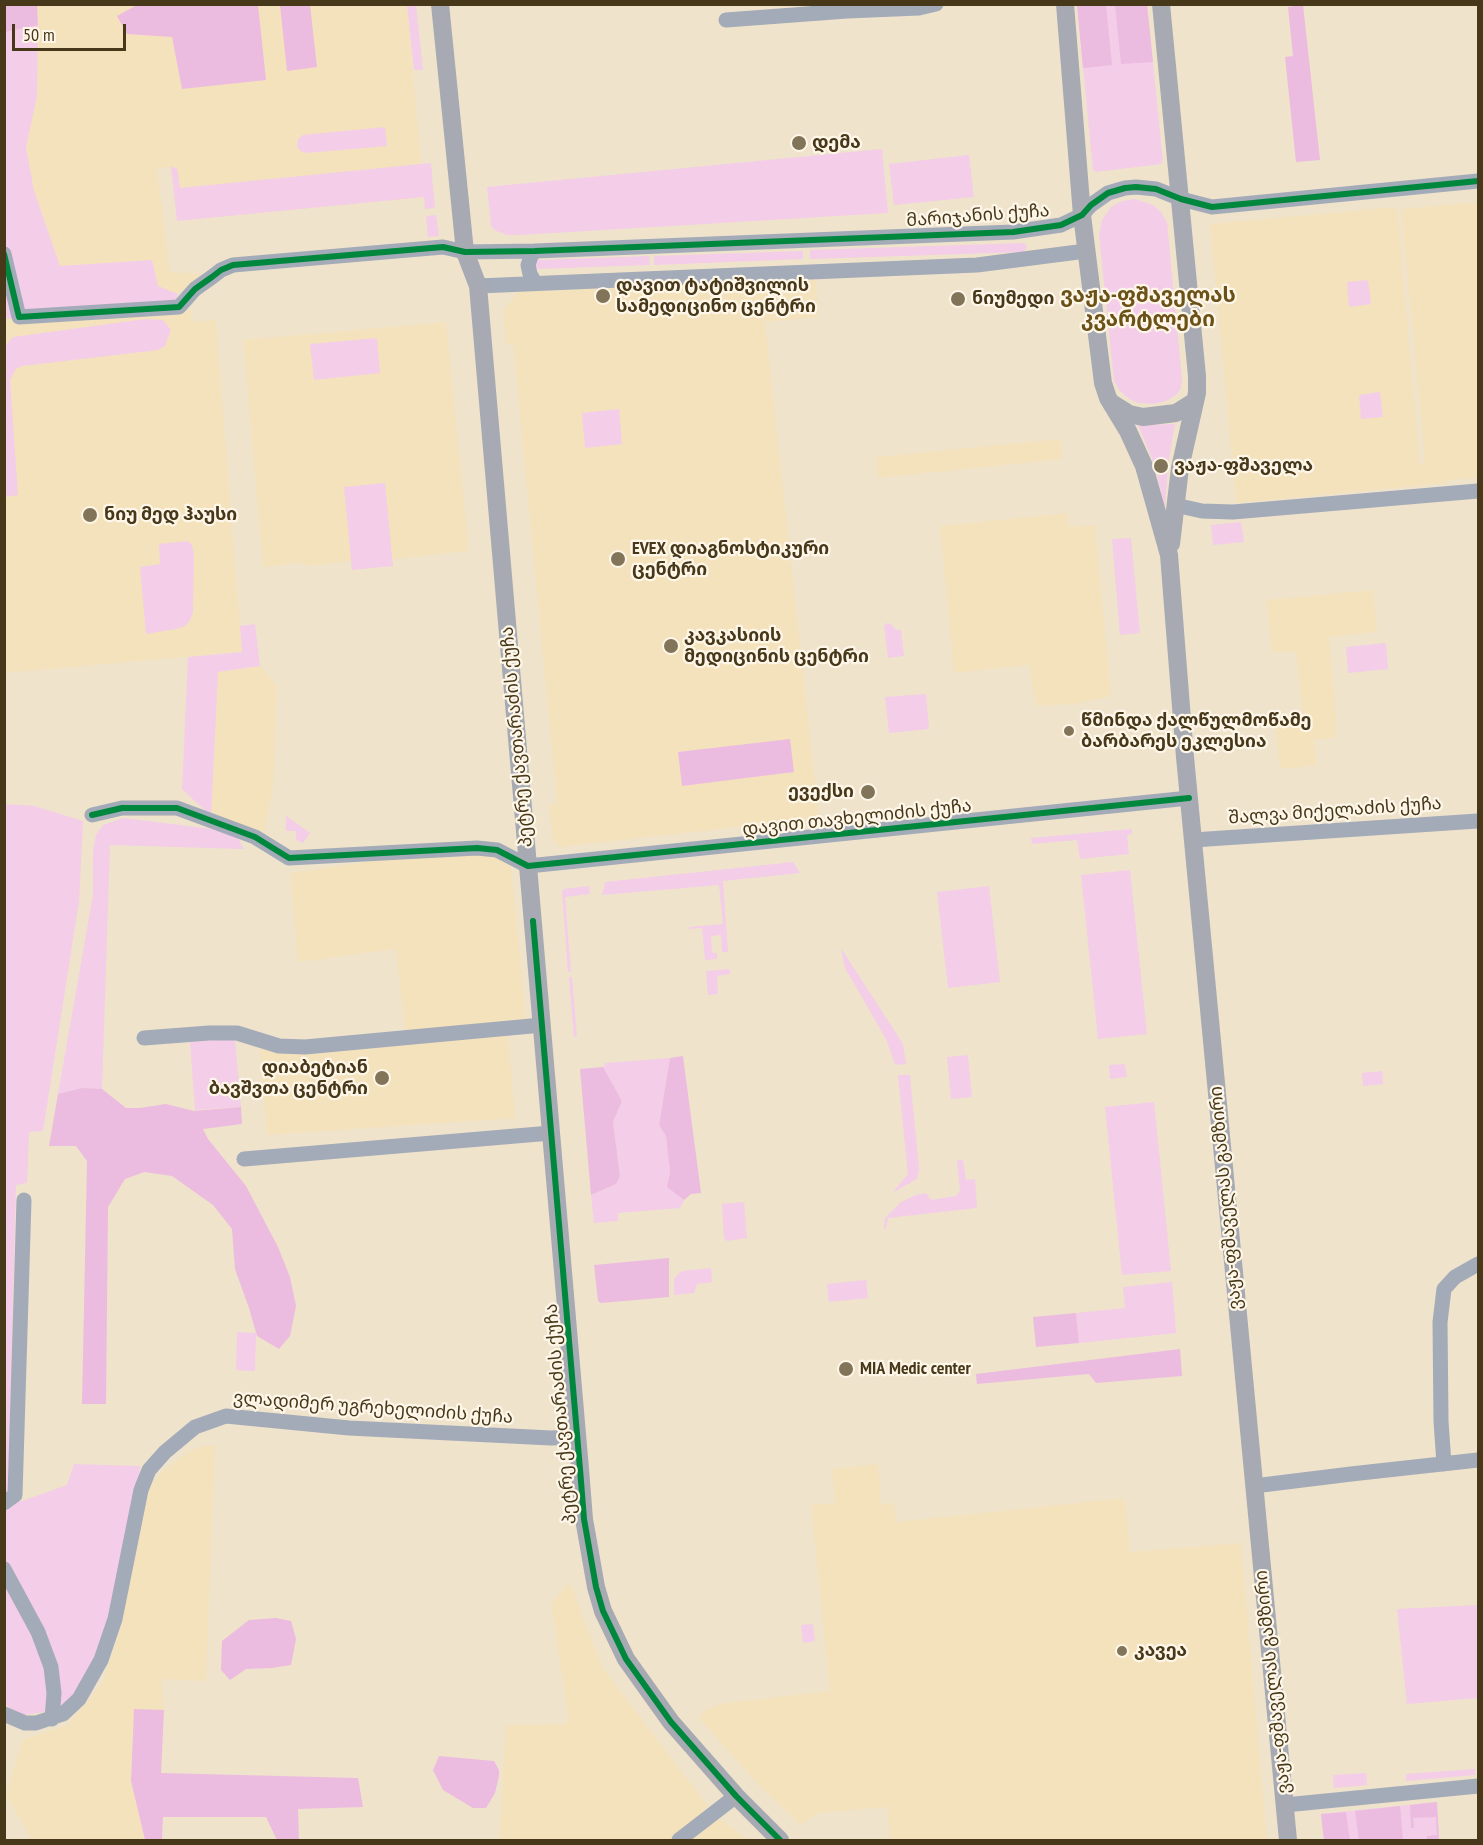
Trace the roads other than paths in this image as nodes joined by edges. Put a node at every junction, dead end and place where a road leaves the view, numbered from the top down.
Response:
1 (440, 4) edge
2 (936, 4) edge
3 (1065, 4) edge
4 (1161, 4) edge
5 (726, 20) dead end
6 (1479, 182) edge
7 (1181, 200) junction
8 (1082, 215) junction
9 (1038, 230) junction
10 (535, 250) junction
11 (1086, 251) junction
12 (465, 252) junction
13 (4, 254) edge
14 (1041, 257) junction
15 (535, 283) junction
16 (478, 286) junction
17 (1109, 400) junction
18 (1195, 401) junction
19 (1479, 491) edge
20 (1175, 505) junction
21 (1169, 555) junction
22 (1189, 798) junction
23 (92, 815) dead end
24 (1479, 821) edge
25 (1193, 840) junction
26 (528, 866) junction
27 (542, 1025) junction
28 (144, 1038) dead end
29 (551, 1133) junction
30 (244, 1159) dead end
31 (24, 1200) dead end
32 (1479, 1264) edge
33 (578, 1437) junction
34 (1479, 1460) edge
35 (1444, 1464) junction
36 (1254, 1486) junction
37 (4, 1503) edge
38 (4, 1569) edge
39 (4, 1714) edge
40 (52, 1719) junction
41 (1479, 1786) edge
42 (736, 1796) junction
43 (1285, 1805) junction
44 (679, 1840) edge
45 (780, 1840) edge
46 (1288, 1840) edge

1 - 12 main road, პეტრე ქავთარაძის ქუჩა
2 - 5 street
3 - 8 main road, ვაჟა-ფშაველას გამზირი
4 - 7 main road, ვაჟა-ფშაველას გამზირი
6 - 7 street, მარიჯანის ქუჩა
7 - 8 street, მარიჯანის ქუჩა
7 - 18 main road, ვაჟა-ფშაველას გამზირი
8 - 9 street, მარიჯანის ქუჩა
8 - 11 main road, ვაჟა-ფშაველას გამზირი
9 - 10 street, მარიჯანის ქუჩა
9 - 14 street
10 - 12 street, მარიჯანის ქუჩა
10 - 15 street
11 - 14 street
11 - 17 main road, ვაჟა-ფშაველას გამზირი
12 - 13 street, მარიჯანის ქუჩა
12 - 16 main road, პეტრე ქავთარაძის ქუჩა
14 - 15 street
15 - 16 street
16 - 26 main road, პეტრე ქავთარაძის ქუჩა
17 - 18 main road
17 - 21 main road, ვაჟა-ფშაველას გამზირი
18 - 20 main road, ვაჟა-ფშაველას გამზირი
19 - 20 street
20 - 21 main road, ვაჟა-ფშაველას გამზირი
21 - 22 main road, ვაჟა-ფშაველას გამზირი
22 - 25 main road, ვაჟა-ფშაველას გამზირი
22 - 26 street, დავით თავხელიძის ქუჩა
23 - 26 street
24 - 25 street, შალვა მიქელაძის ქუჩა
25 - 36 main road, ვაჟა-ფშაველას გამზირი
26 - 27 main road, პეტრე ქავთარაძის ქუჩა
27 - 28 street
27 - 29 main road, პეტრე ქავთარაძის ქუჩა
29 - 30 street
29 - 33 main road, პეტრე ქავთარაძის ქუჩა
31 - 37 street
32 - 35 street
33 - 40 street, ვლადიმერ უგრეხელიძის ქუჩა
33 - 42 main road, პეტრე ქავთარაძის ქუჩა
34 - 35 street
35 - 36 street
36 - 43 main road, ვაჟა-ფშაველას გამზირი
38 - 40 street
39 - 40 street, ვლადიმერ უგრეხელიძის ქუჩა
41 - 43 street
42 - 44 street
42 - 45 main road, პეტრე ქავთარაძის ქუჩა
43 - 46 main road, ვაჟა-ფშაველას გამზირი

